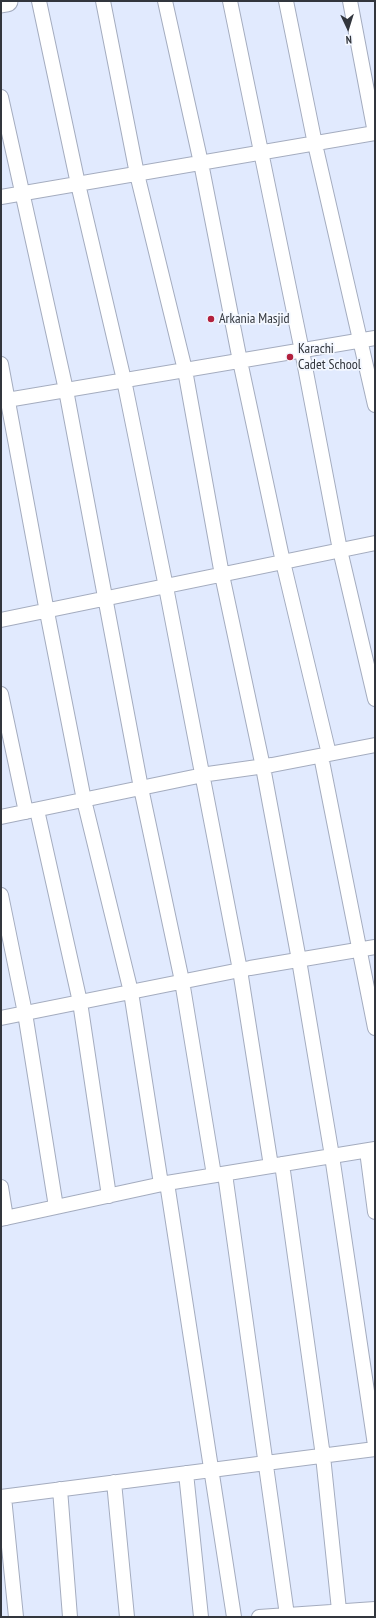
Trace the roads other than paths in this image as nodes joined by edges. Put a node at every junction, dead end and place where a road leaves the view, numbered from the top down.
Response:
1 (7, 1) edge
2 (39, 1) edge
3 (103, 1) edge
4 (165, 1) edge
5 (230, 1) edge
6 (286, 1) edge
7 (350, 1) edge
8 (1, 2) edge
9 (1, 98) edge
10 (375, 133) edge
11 (315, 144) junction
12 (261, 153) junction
13 (201, 163) junction
14 (138, 174) junction
15 (78, 184) junction
16 (22, 193) junction
17 (1, 197) edge
18 (375, 338) edge
19 (361, 340) junction
20 (302, 351) junction
21 (240, 361) junction
22 (1, 364) edge
23 (185, 370) junction
24 (124, 380) junction
25 (66, 390) junction
26 (5, 400) edge
27 (375, 405) edge
28 (375, 543) edge
29 (340, 550) junction
30 (283, 562) junction
31 (222, 575) junction
32 (166, 587) junction
33 (105, 599) junction
34 (47, 612) junction
35 (1, 620) edge
36 (1, 694) edge
37 (375, 699) edge
38 (374, 749) edge
39 (325, 755) junction
40 (263, 767) junction
41 (202, 776) junction
42 (141, 788) junction
43 (84, 800) junction
44 (31, 811) junction
45 (1, 817) edge
46 (1, 895) edge
47 (375, 947) edge
48 (360, 950) junction
49 (299, 960) junction
50 (240, 970) junction
51 (182, 981) junction
52 (130, 992) junction
53 (80, 1002) junction
54 (26, 1013) junction
55 (1, 1018) edge
56 (375, 1028) edge
57 (371, 1150) edge
58 (332, 1156) junction
59 (277, 1165) junction
60 (219, 1175) junction
61 (164, 1184) junction
62 (1, 1187) edge
63 (109, 1196) junction
64 (56, 1207) junction
65 (375, 1212) edge
66 (4, 1219) edge
67 (375, 1445) edge
68 (375, 1449) edge
69 (323, 1456) junction
70 (266, 1463) junction
71 (211, 1470) junction
72 (186, 1473) junction
73 (114, 1482) junction
74 (60, 1490) junction
75 (2, 1497) edge
76 (375, 1609) edge
77 (339, 1610) junction
78 (287, 1614) junction
79 (16, 1617) edge
80 (70, 1617) edge
81 (127, 1617) edge
82 (200, 1617) edge
83 (234, 1617) edge
84 (259, 1617) edge

1 - 8 street
2 - 15 street
3 - 14 street
4 - 13 street
5 - 12 street
6 - 11 street
7 - 10 street
9 - 16 street
10 - 11 street
11 - 12 street
11 - 19 street
12 - 13 street
12 - 20 street
13 - 14 street
13 - 21 street
14 - 15 street
14 - 23 street
15 - 16 street
15 - 24 street
16 - 17 street
16 - 25 street
18 - 19 street
19 - 20 street
19 - 27 street
20 - 21 street
20 - 29 street
21 - 23 street
21 - 30 street
22 - 26 street
23 - 24 street
23 - 31 street
24 - 25 street
24 - 32 street
25 - 26 street
25 - 33 street
26 - 34 street
28 - 29 street
29 - 30 street
29 - 37 street
30 - 31 street
30 - 39 street
31 - 32 street
31 - 40 street
32 - 33 street
32 - 41 street
33 - 34 street
33 - 42 street
34 - 35 street
34 - 43 street
36 - 44 street
38 - 39 street
39 - 40 street
39 - 48 street
40 - 41 street
40 - 49 street
41 - 42 street
41 - 50 street
42 - 43 street
42 - 51 street
43 - 44 street
43 - 52 street
44 - 45 street
44 - 53 street
46 - 54 street
47 - 48 street
48 - 49 street
48 - 56 street
49 - 50 street
49 - 58 street
50 - 51 street
50 - 59 street
51 - 52 street
51 - 60 street
52 - 53 street
52 - 61 street
53 - 54 street
53 - 63 street
54 - 55 street
54 - 64 street
57 - 58 street
57 - 65 street
58 - 59 street
58 - 67 street
59 - 60 street
59 - 69 street
60 - 61 street
60 - 70 street
61 - 63 street
61 - 71 street
62 - 66 street
63 - 64 street
64 - 66 street
68 - 69 street
69 - 70 street
69 - 77 street
70 - 71 street
70 - 78 street
71 - 72 street
71 - 83 street
72 - 73 street
72 - 82 street
73 - 74 street
73 - 81 street
74 - 75 street
74 - 80 street
75 - 79 street
76 - 77 street
77 - 78 street
78 - 84 street

